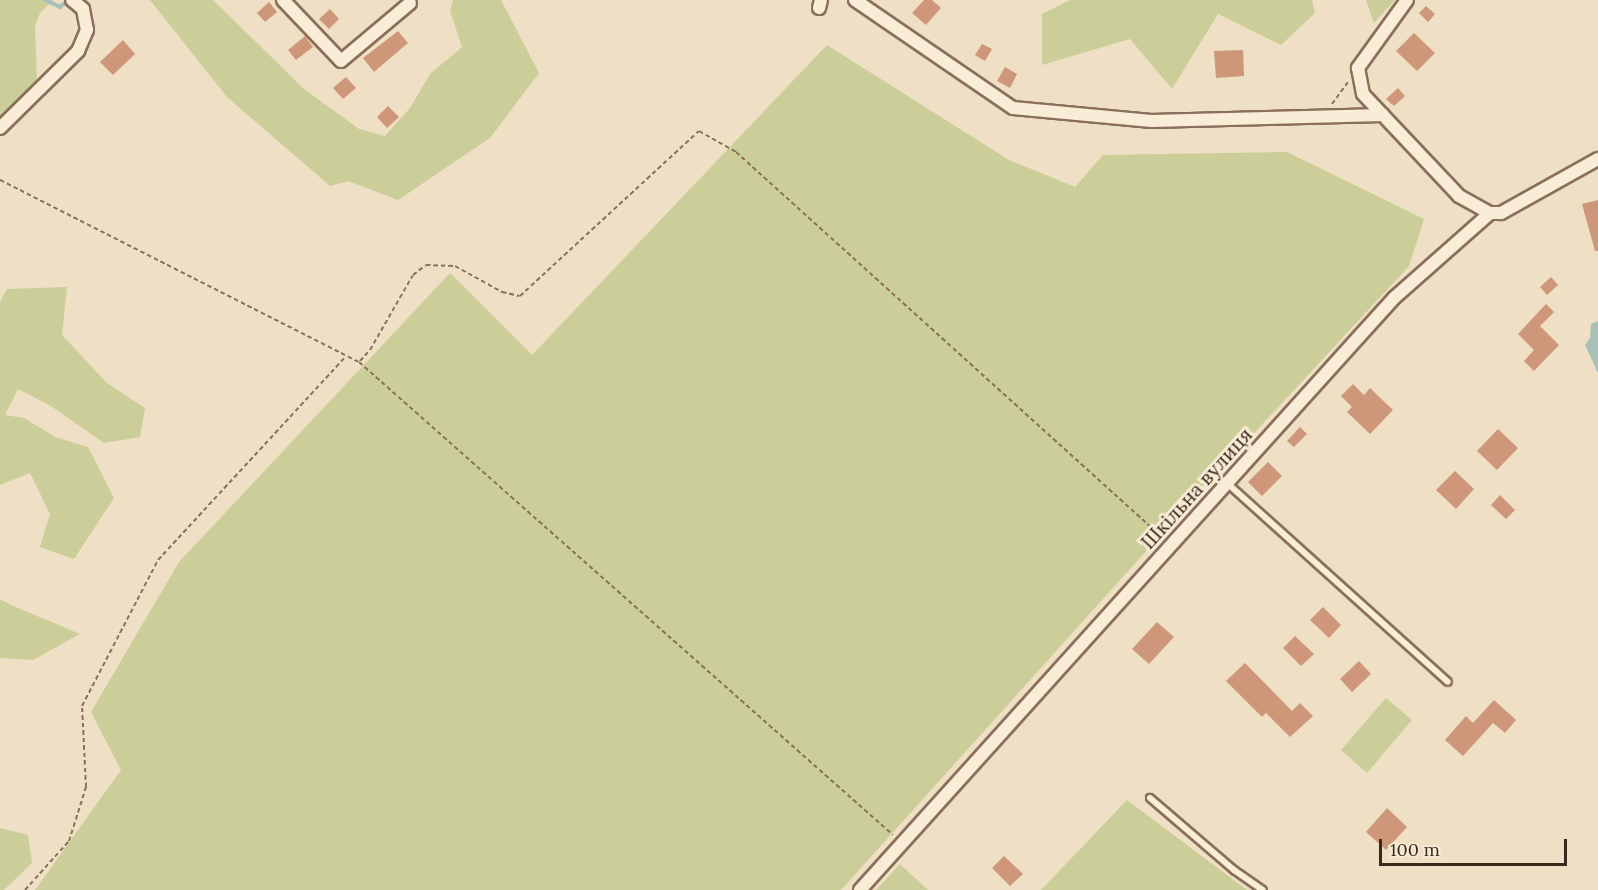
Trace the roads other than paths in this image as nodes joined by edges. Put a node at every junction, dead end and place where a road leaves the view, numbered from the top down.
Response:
1 (284, 0) edge
2 (855, 0) edge
3 (1407, 0) edge
4 (74, 2) edge
5 (410, 3) dead end
6 (1383, 115) junction
7 (0, 128) edge
8 (1598, 159) edge
9 (1490, 213) junction
10 (1227, 483) junction
11 (1448, 682) dead end
12 (1150, 798) dead end
13 (860, 890) edge
14 (1263, 890) edge

1 - 5 street
2 - 6 street
3 - 6 street
4 - 7 street
6 - 9 street
8 - 9 street, Шкільна вулиця
9 - 10 street, Шкільна вулиця
10 - 11 lane
10 - 13 street, Шкільна вулиця
12 - 14 lane

